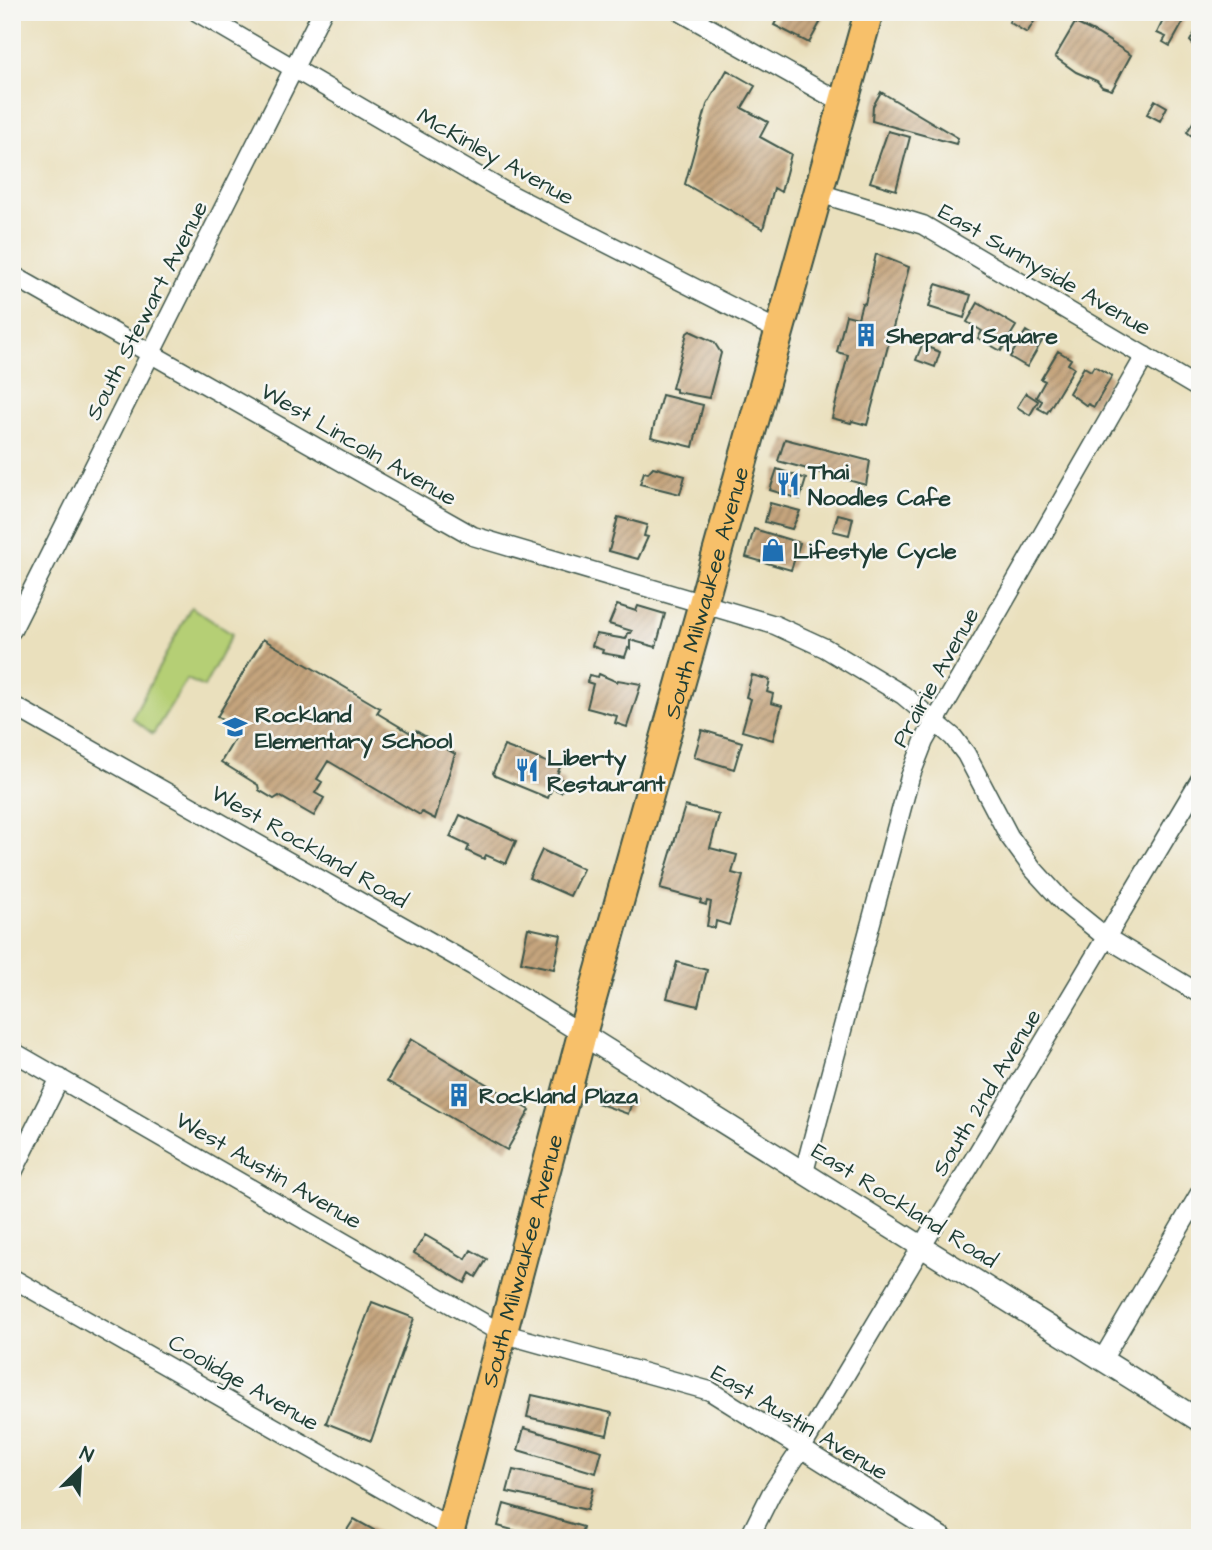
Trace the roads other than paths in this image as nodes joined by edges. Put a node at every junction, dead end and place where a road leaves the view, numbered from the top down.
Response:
1 (197, 12) edge
2 (322, 12) edge
3 (681, 12) edge
4 (870, 12) edge
5 (293, 70) junction
6 (844, 104) junction
7 (819, 193) junction
8 (12, 275) edge
9 (779, 331) junction
10 (151, 354) junction
11 (1145, 356) junction
12 (1200, 389) edge
13 (704, 604) junction
14 (12, 630) edge
15 (12, 705) edge
16 (935, 722) junction
17 (1200, 780) edge
18 (1107, 938) junction
19 (1200, 993) edge
20 (582, 1034) junction
21 (12, 1051) edge
22 (60, 1078) junction
23 (804, 1172) junction
24 (12, 1174) edge
25 (1200, 1193) edge
26 (922, 1245) junction
27 (12, 1278) edge
28 (501, 1332) junction
29 (1102, 1360) junction
30 (1200, 1421) edge
31 (802, 1449) junction
32 (449, 1533) edge
33 (749, 1538) edge
34 (944, 1538) edge

1 - 5 street, McKinley Avenue
2 - 5 street, South Stewart Avenue
3 - 6 street
4 - 6 main road, South Milwaukee Avenue
5 - 9 street, McKinley Avenue
5 - 10 street, South Stewart Avenue
6 - 7 main road, South Milwaukee Avenue
7 - 9 main road, South Milwaukee Avenue
7 - 11 street, East Sunnyside Avenue
8 - 10 street, West Lincoln Avenue
9 - 13 main road, South Milwaukee Avenue
10 - 13 street, West Lincoln Avenue
10 - 14 street, South Stewart Avenue
11 - 12 street, East Sunnyside Avenue
11 - 16 street, Prairie Avenue
13 - 16 street, West Lincoln Avenue
13 - 20 main road, South Milwaukee Avenue
15 - 20 street, West Rockland Road
16 - 18 street, West Lincoln Avenue
16 - 23 street, Prairie Avenue
17 - 18 street, South 2nd Avenue
18 - 19 street, West Lincoln Avenue
18 - 26 street, South 2nd Avenue
20 - 23 street, East Rockland Road
20 - 28 main road, South Milwaukee Avenue
21 - 22 street, West Austin Avenue
22 - 24 street
22 - 28 street, West Austin Avenue
23 - 26 street, East Rockland Road
25 - 29 street
26 - 29 street, East Rockland Road
26 - 31 street, South 2nd Avenue
27 - 32 street, Coolidge Avenue
28 - 31 street, East Austin Avenue
28 - 32 main road, South Milwaukee Avenue
29 - 30 street, East Rockland Road
31 - 33 street, South 2nd Avenue
31 - 34 street, East Austin Avenue

